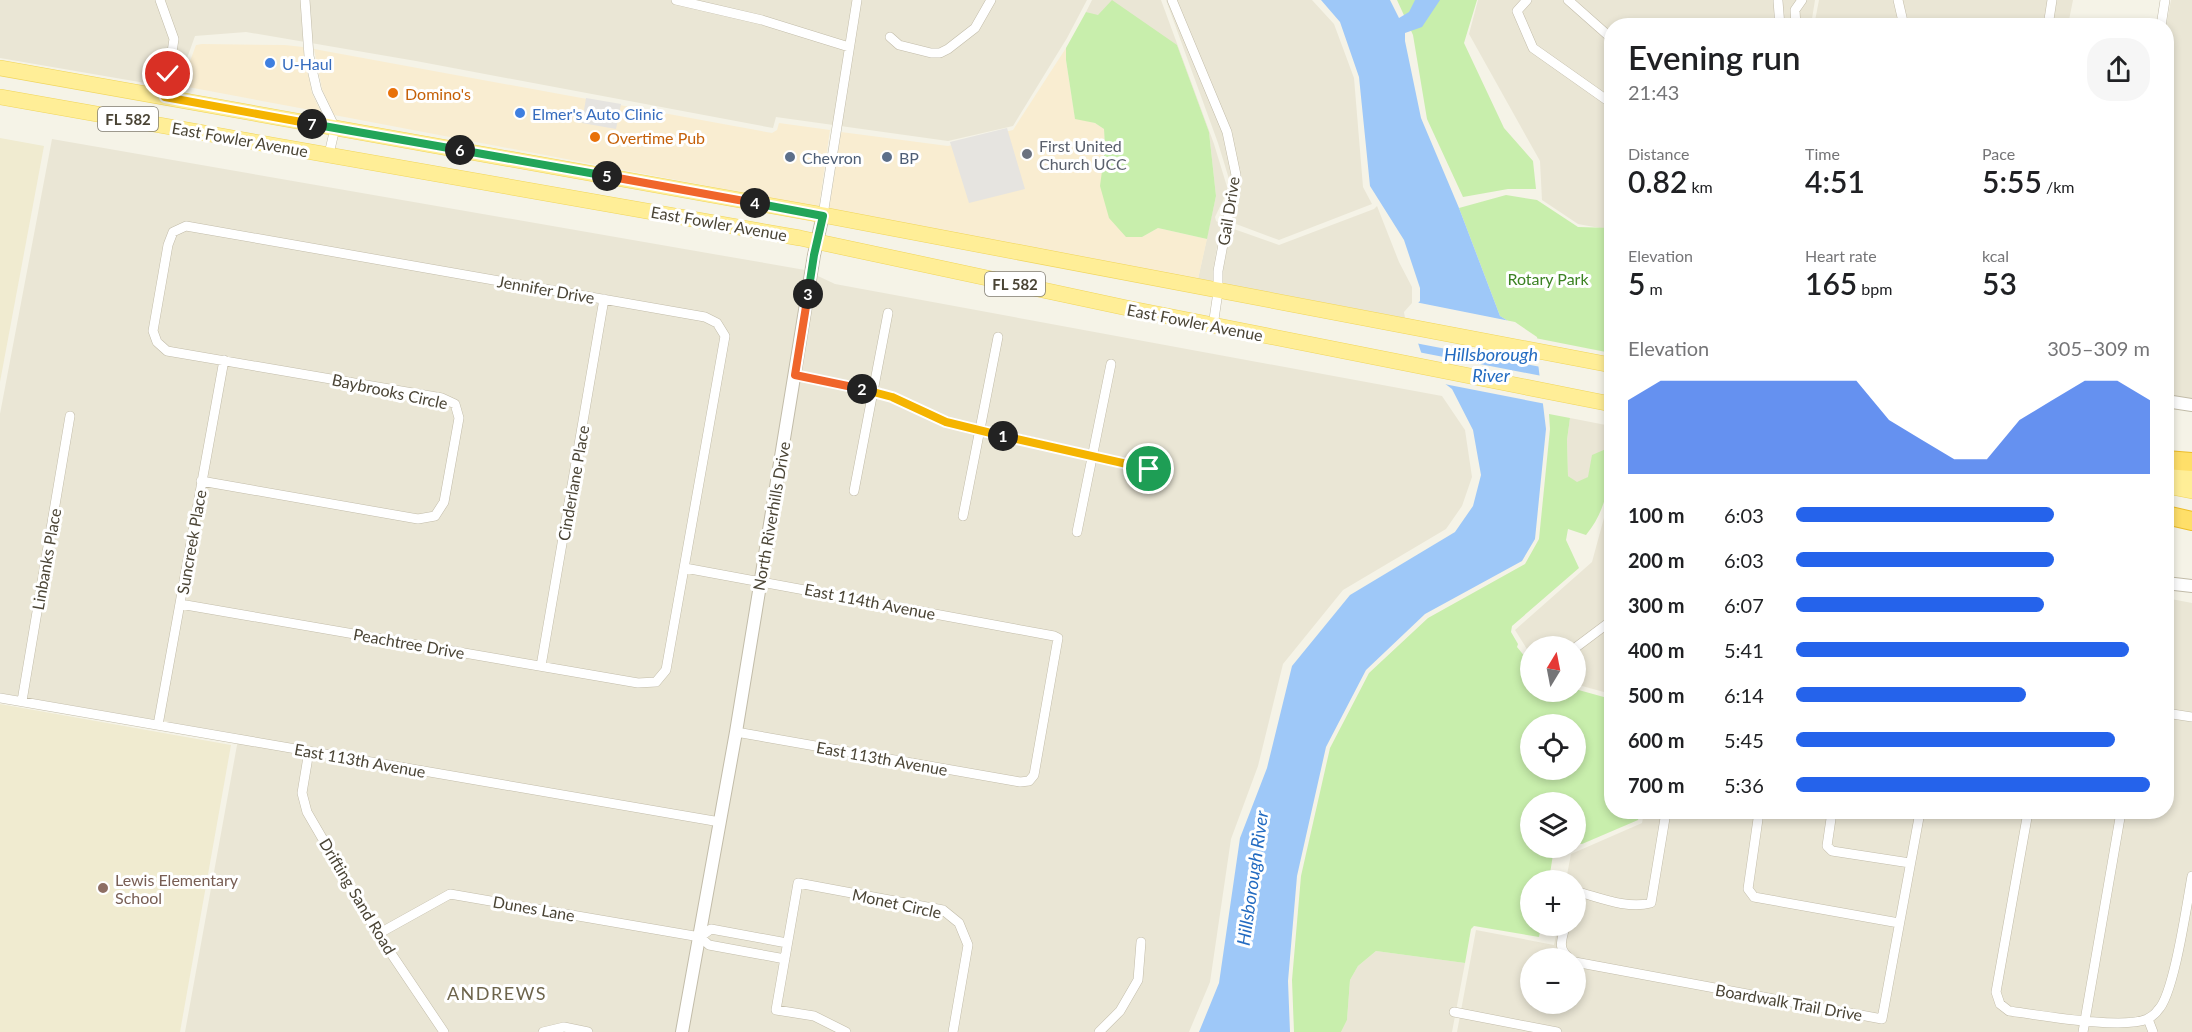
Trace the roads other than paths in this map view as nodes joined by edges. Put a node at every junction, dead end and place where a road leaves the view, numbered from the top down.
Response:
1 (160, 0) edge
2 (305, 0) edge
3 (676, 0) edge
4 (856, 0) edge
5 (991, 0) edge
6 (1172, 0) edge
7 (1527, 0) edge
8 (1568, 0) edge
9 (1778, 0) edge
10 (1802, 0) edge
11 (1898, 0) edge
12 (2052, 0) edge
13 (2165, 0) edge
14 (1795, 10) junction
15 (1779, 18) edge
16 (1796, 18) edge
17 (1902, 18) edge
18 (2049, 18) edge
19 (2162, 18) edge
20 (1604, 32) edge
21 (890, 37) dead end
22 (849, 47) junction
23 (0, 68) edge
24 (0, 97) edge
25 (165, 97) junction
26 (1604, 98) edge
27 (335, 128) junction
28 (329, 154) junction
29 (823, 216) junction
30 (818, 242) junction
31 (1218, 292) junction
32 (604, 299) junction
33 (888, 314) dead end
34 (1213, 326) junction
35 (998, 337) dead end
36 (224, 360) junction
37 (1111, 364) dead end
38 (1604, 364) edge
39 (795, 375) junction
40 (873, 391) junction
41 (1604, 402) edge
42 (2174, 402) edge
43 (2192, 405) edge
44 (70, 416) dead end
45 (980, 431) junction
46 (1092, 457) junction
47 (2174, 461) edge
48 (2192, 462) edge
49 (1149, 469) dead end
50 (2174, 475) edge
51 (2192, 478) edge
52 (201, 481) junction
53 (2174, 488) edge
54 (854, 491) dead end
55 (2192, 491) edge
56 (2174, 509) edge
57 (2192, 512) edge
58 (963, 516) dead end
59 (2174, 517) edge
60 (2192, 521) edge
61 (1077, 532) dead end
62 (685, 568) junction
63 (759, 581) junction
64 (2174, 584) edge
65 (2192, 586) edge
66 (180, 603) junction
67 (1604, 629) edge
68 (1586, 641) edge
69 (541, 666) junction
70 (638, 683) joint
71 (0, 698) edge
72 (22, 701) junction
73 (2174, 714) edge
74 (2192, 717) edge
75 (158, 725) junction
76 (736, 732) junction
77 (309, 751) junction
78 (1029, 781) joint
79 (1665, 819) edge
80 (1758, 819) edge
81 (1831, 819) edge
82 (1919, 819) edge
83 (2027, 819) edge
84 (2120, 819) edge
85 (720, 822) junction
86 (1910, 863) junction
87 (2192, 876) edge
88 (1586, 894) edge
89 (1899, 923) junction
90 (378, 933) junction
91 (700, 937) junction
92 (1141, 942) dead end
93 (788, 943) junction
94 (785, 959) junction
95 (1586, 964) edge
96 (1454, 1012) dead end
97 (2148, 1019) junction
98 (2084, 1021) junction
99 (1508, 1022) junction
100 (444, 1032) edge
101 (543, 1032) edge
102 (588, 1032) edge
103 (682, 1032) edge
104 (846, 1032) edge
105 (954, 1032) edge
106 (1099, 1032) edge
107 (1506, 1032) edge
108 (1557, 1032) edge
109 (2083, 1032) edge
110 (2153, 1032) edge

1 - 25 street
2 - 27 street
3 - 22 street
4 - 22 street, North Riverhills Drive
5 - 21 street
6 - 31 street, Gail Drive
7 - 26 street
8 - 20 street
9 - 14 street
9 - 15 street
10 - 14 street
11 - 17 street
12 - 18 street
13 - 19 street
14 - 16 street
22 - 29 street, North Riverhills Drive
23 - 25 main road, East Fowler Avenue / FL 582
24 - 28 main road, East Fowler Avenue / FL 582
25 - 27 main road, East Fowler Avenue / FL 582
27 - 28 street
27 - 29 main road, East Fowler Avenue / FL 582
28 - 30 main road, East Fowler Avenue / FL 582
29 - 30 street, North Riverhills Drive
29 - 31 main road, East Fowler Avenue / FL 582
30 - 34 main road, East Fowler Avenue / FL 582
30 - 39 street, North Riverhills Drive
31 - 34 street, Gail Drive
31 - 38 main road, East Fowler Avenue / FL 582
32 - 36 street, Jennifer Drive
32 - 62 street, Jennifer Drive
32 - 69 street, Cinderlane Place
33 - 40 street
34 - 41 main road, East Fowler Avenue / FL 582
35 - 45 street
36 - 52 street, Suncreek Place
36 - 52 street, Baybrooks Circle
37 - 46 street
39 - 40 street
39 - 63 street, North Riverhills Drive
40 - 45 street
40 - 54 street
42 - 43 street
44 - 72 street, Linbanks Place
45 - 46 street
45 - 58 street
46 - 49 street
46 - 61 street
47 - 48 highway
50 - 51 main road
52 - 66 street, Suncreek Place
53 - 55 main road
56 - 57 main road
59 - 60 highway
62 - 63 street, East 114th Avenue
62 - 70 street, Jennifer Drive
63 - 76 street, North Riverhills Drive
63 - 78 street, East 114th Avenue
64 - 65 street
66 - 69 street, Peachtree Drive
66 - 75 street, Suncreek Place
67 - 68 street
69 - 70 street, Peachtree Drive
71 - 72 street, East 113th Avenue
72 - 75 street, East 113th Avenue
73 - 74 street
75 - 77 street, East 113th Avenue
76 - 78 street, East 113th Avenue
76 - 85 street, North Riverhills Drive
77 - 85 street, East 113th Avenue
77 - 90 street, Drifting Sand Road
79 - 88 street
80 - 89 street
81 - 86 street
82 - 86 street, Boardwalk Trail Drive
83 - 98 street
84 - 98 street
85 - 91 street, North Riverhills Drive
86 - 89 street, Boardwalk Trail Drive
87 - 97 street
89 - 95 street, Boardwalk Trail Drive
90 - 91 street, Dunes Lane
90 - 100 street, Drifting Sand Road
91 - 93 street, Dunes Lane
91 - 94 street, Dunes Lane
91 - 103 street, North Riverhills Drive
92 - 106 street
93 - 94 street, Monet Circle
93 - 105 street, Monet Circle
94 - 104 street, Monet Circle
96 - 99 street
97 - 98 street
97 - 110 street
98 - 109 street
99 - 107 street
99 - 108 street
101 - 102 street

